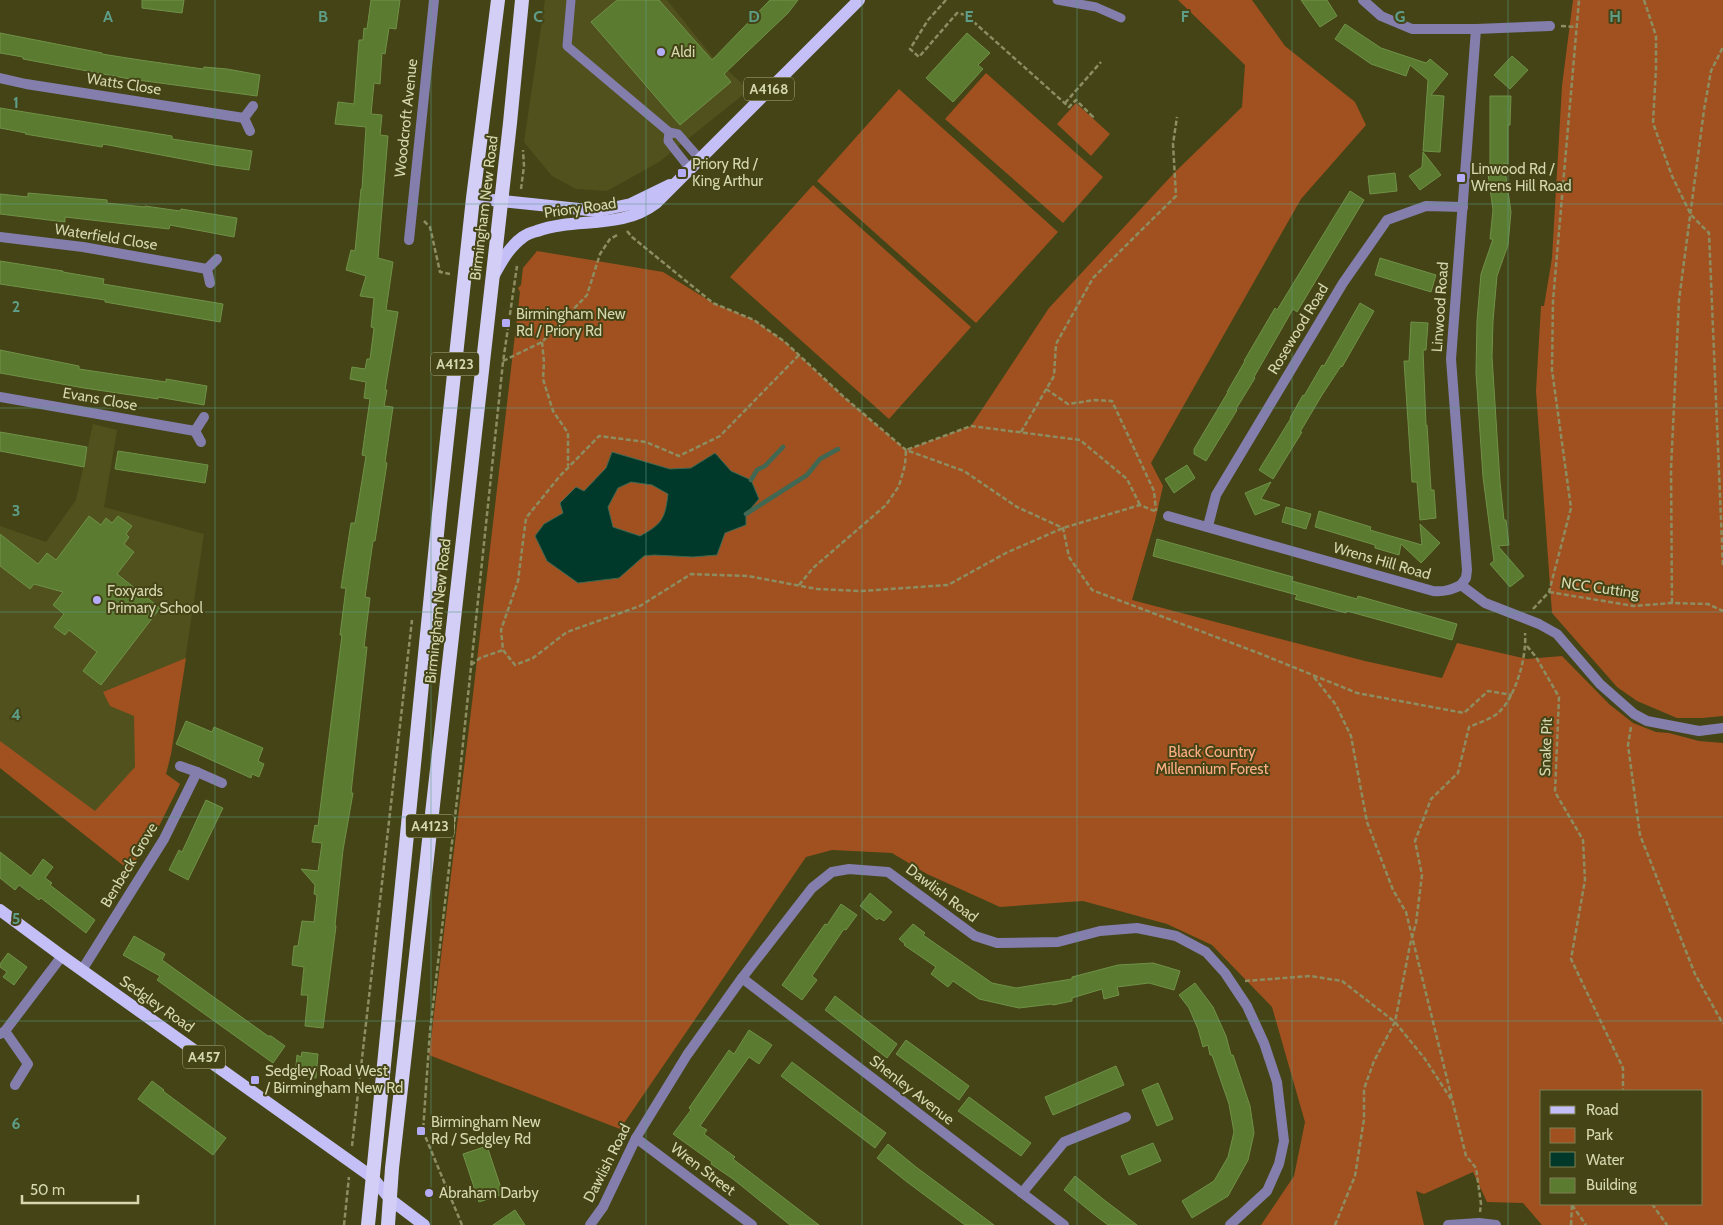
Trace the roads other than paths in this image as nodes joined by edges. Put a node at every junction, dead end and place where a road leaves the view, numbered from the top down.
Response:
1 (434, 0) edge
2 (498, 0) edge
3 (522, 0) edge
4 (571, 0) edge
5 (859, 0) edge
6 (1056, 0) edge
7 (1363, 0) edge
8 (1121, 18) dead end
9 (1550, 26) dead end
10 (1476, 30) junction
11 (0, 78) edge
12 (253, 106) dead end
13 (244, 118) junction
14 (250, 131) dead end
15 (669, 132) junction
16 (700, 159) junction
17 (690, 169) junction
18 (680, 179) junction
19 (473, 198) junction
20 (501, 202) junction
21 (1463, 207) junction
22 (0, 237) edge
23 (408, 240) dead end
24 (217, 259) dead end
25 (207, 269) junction
26 (493, 277) junction
27 (210, 283) dead end
28 (0, 398) edge
29 (204, 417) dead end
30 (195, 431) junction
31 (201, 442) dead end
32 (1168, 516) road end
33 (1208, 526) junction
34 (1461, 585) junction
35 (1723, 728) edge
36 (180, 766) dead end
37 (196, 772) junction
38 (222, 783) dead end
39 (0, 910) edge
40 (62, 956) junction
41 (82, 970) junction
42 (742, 978) junction
43 (2, 1032) edge
44 (15, 1085) dead end
45 (1126, 1117) dead end
46 (636, 1138) junction
47 (372, 1177) junction
48 (1022, 1193) junction
49 (391, 1200) junction
50 (368, 1225) edge
51 (388, 1225) edge
52 (424, 1225) edge
53 (590, 1225) edge
54 (752, 1225) edge
55 (1064, 1225) edge
56 (1230, 1225) edge
57 (1449, 1225) edge
58 (1496, 1225) edge

1 - 23 street, Woodcroft Avenue
2 - 19 highway, Birmingham New Road / A4123
3 - 20 highway, Birmingham New Road / A4123
4 - 15 lane
5 - 16 main road, Priory Road / A4168
6 - 8 lane
7 - 10 street
9 - 10 street
10 - 21 street, Linwood Road
11 - 13 street, Watts Close
12 - 13 street
13 - 14 street
15 - 16 lane
15 - 17 lane
16 - 17 main road, Priory Road / A4168
17 - 18 main road, Priory Road / A4168
18 - 20 main road, Priory Road / A4168
18 - 26 main road, Priory Road / A4168
19 - 20 main road, Priory Road / A4168
19 - 47 highway, Birmingham New Road / A4123
20 - 26 highway, Birmingham New Road / A4123
21 - 33 street, Rosewood Road
21 - 34 street, Linwood Road
22 - 25 street, Waterfield Close
24 - 25 street
25 - 27 street
26 - 49 highway, Birmingham New Road / A4123
28 - 30 street, Evans Close
29 - 30 street
30 - 31 street
32 - 33 street, Wrens Hill Road
33 - 34 street, Wrens Hill Road
34 - 35 street
36 - 37 street
37 - 38 street
37 - 41 street, Benbeck Grove
39 - 40 main road, Sedgley Road / A457
40 - 41 main road, Sedgley Road / A457
40 - 43 street
41 - 47 main road, Sedgley Road / A457
42 - 46 street, Dawlish Road
42 - 48 street, Shenley Avenue
42 - 56 street, Dawlish Road
43 - 44 street
45 - 48 street
46 - 53 street, Dawlish Road
46 - 54 street, Wren Street
47 - 49 main road, Sedgley Road / A457
47 - 50 highway, Birmingham New Road / A4123
48 - 55 street, Shenley Avenue
49 - 51 highway, Birmingham New Road / A4123
49 - 52 main road, Sedgley Road / A457
57 - 58 street

